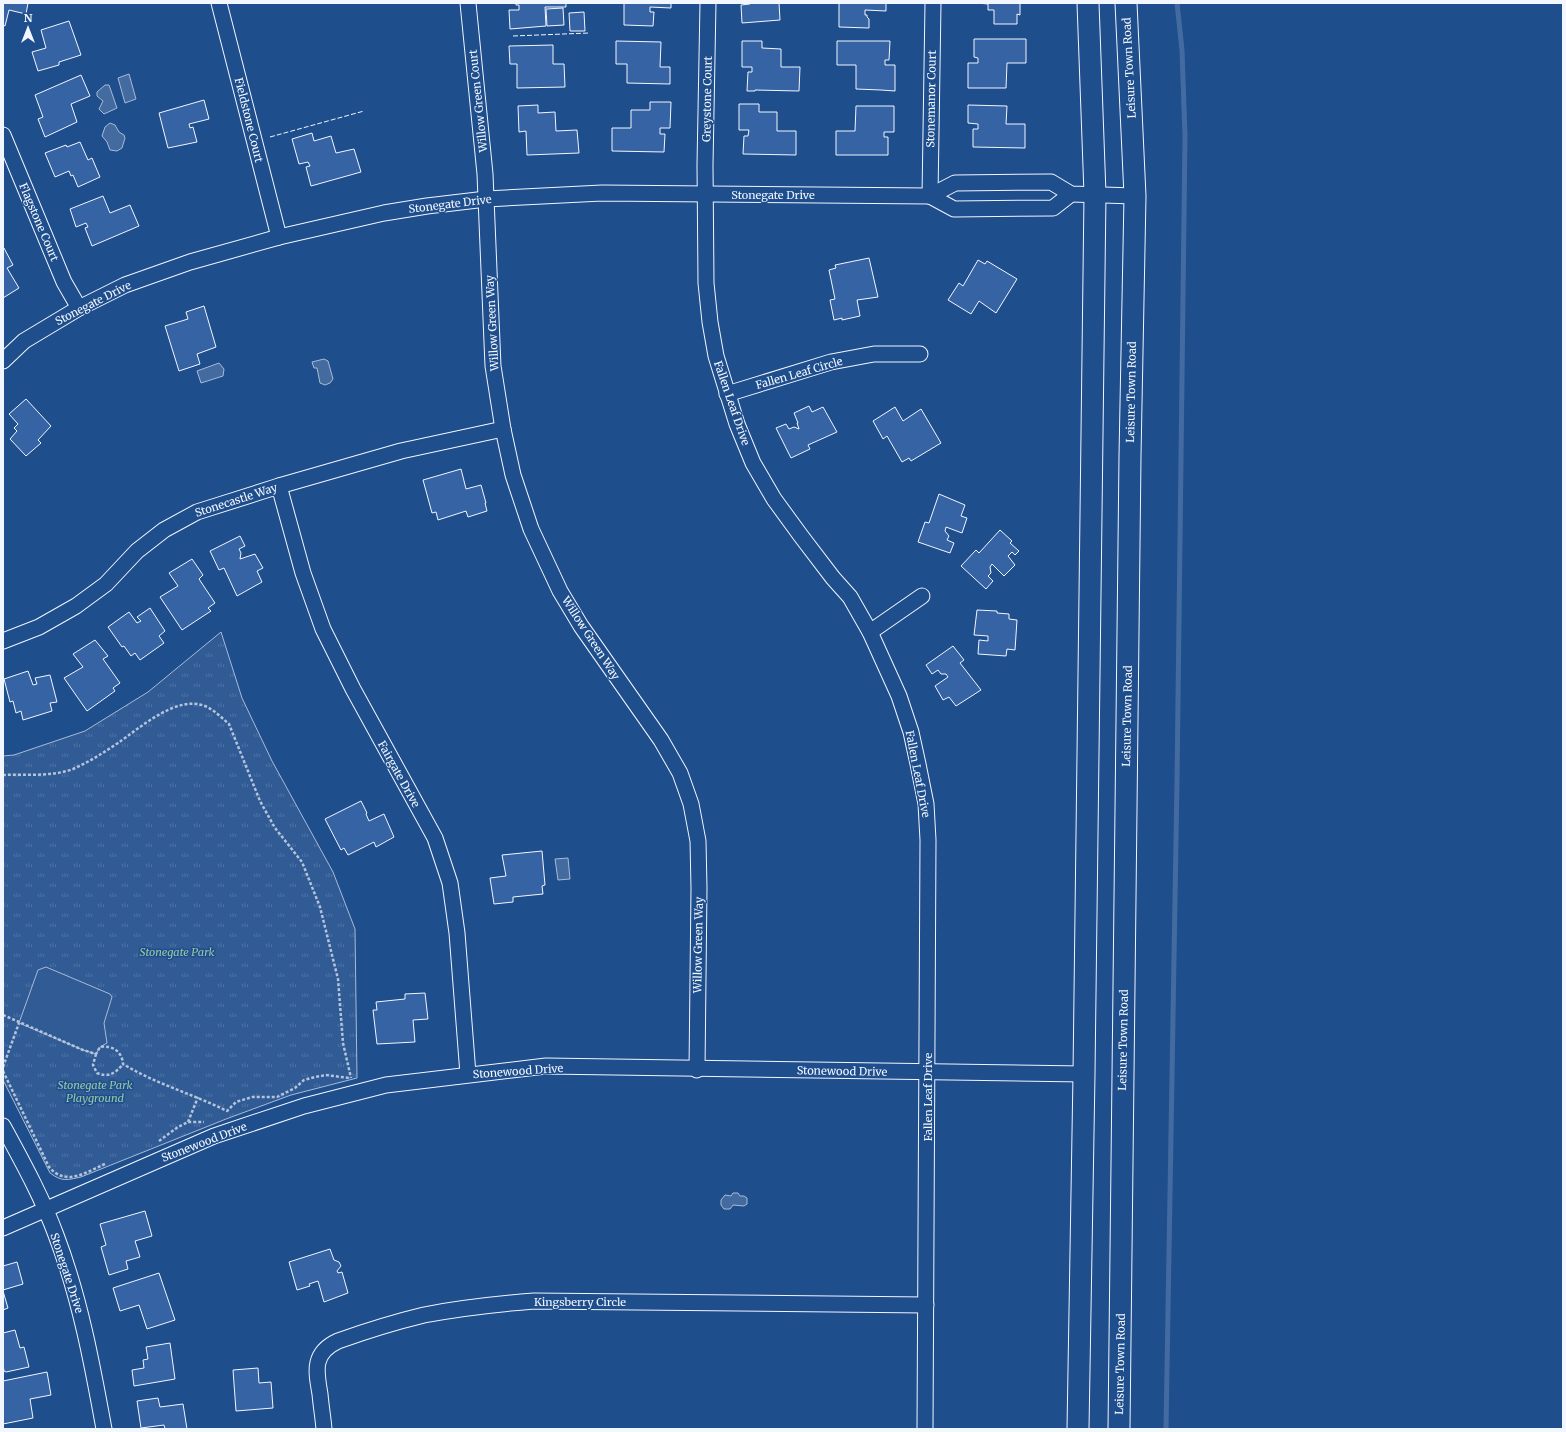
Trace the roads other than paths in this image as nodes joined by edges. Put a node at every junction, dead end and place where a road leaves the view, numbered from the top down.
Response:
1 (219, 3) edge
2 (468, 3) edge
3 (708, 3) edge
4 (933, 3) edge
5 (1088, 3) edge
6 (1126, 3) edge
7 (3, 134) edge
8 (1071, 194) junction
9 (1095, 194) junction
10 (705, 195) junction
11 (930, 196) junction
12 (1135, 196) junction
13 (486, 199) junction
14 (279, 237) junction
15 (79, 308) junction
16 (920, 354) dead end
17 (3, 361) edge
18 (727, 394) junction
19 (503, 429) junction
20 (279, 486) junction
21 (922, 596) dead end
22 (870, 632) junction
23 (3, 641) edge
24 (697, 1070) junction
25 (928, 1072) junction
26 (468, 1074) junction
27 (1084, 1074) junction
28 (3, 1126) edge
29 (46, 1210) junction
30 (3, 1228) edge
31 (926, 1305) junction
32 (104, 1429) edge
33 (324, 1429) edge
34 (924, 1429) edge
35 (1078, 1429) edge
36 (1119, 1429) edge

1 - 14 street, Fieldstone Court
2 - 13 street, Willow Green Court
3 - 10 street, Greystone Court
4 - 11 street, Stonemanor Court
5 - 9 main road
6 - 12 main road, Leisure Town Road
7 - 15 street, Flagstone Court
8 - 9 street
8 - 11 street, Stonegate Drive
8 - 11 street, Stonegate Drive
9 - 12 street
9 - 27 main road
10 - 11 street, Stonegate Drive
10 - 13 street, Stonegate Drive
10 - 18 street, Fallen Leaf Drive
12 - 36 main road, Leisure Town Road
13 - 14 street, Stonegate Drive
13 - 19 street, Willow Green Way
14 - 15 street, Stonegate Drive
15 - 17 street, Stonegate Drive
16 - 18 street, Fallen Leaf Circle
18 - 22 street, Fallen Leaf Drive
19 - 20 street, Stonecastle Way
19 - 24 street, Willow Green Way
20 - 23 street, Stonecastle Way
20 - 26 street, Fairgate Drive
21 - 22 street
22 - 25 street, Fallen Leaf Drive
24 - 25 street, Stonewood Drive
24 - 26 street, Stonewood Drive
25 - 27 street, Stonewood Drive
25 - 31 street, Fallen Leaf Drive
26 - 29 street, Stonewood Drive
27 - 35 main road
28 - 29 street, Stonegate Drive
29 - 30 street, Stonewood Drive
29 - 32 street, Stonegate Drive
31 - 33 street, Kingsberry Circle
31 - 34 street, Fallen Leaf Drive

